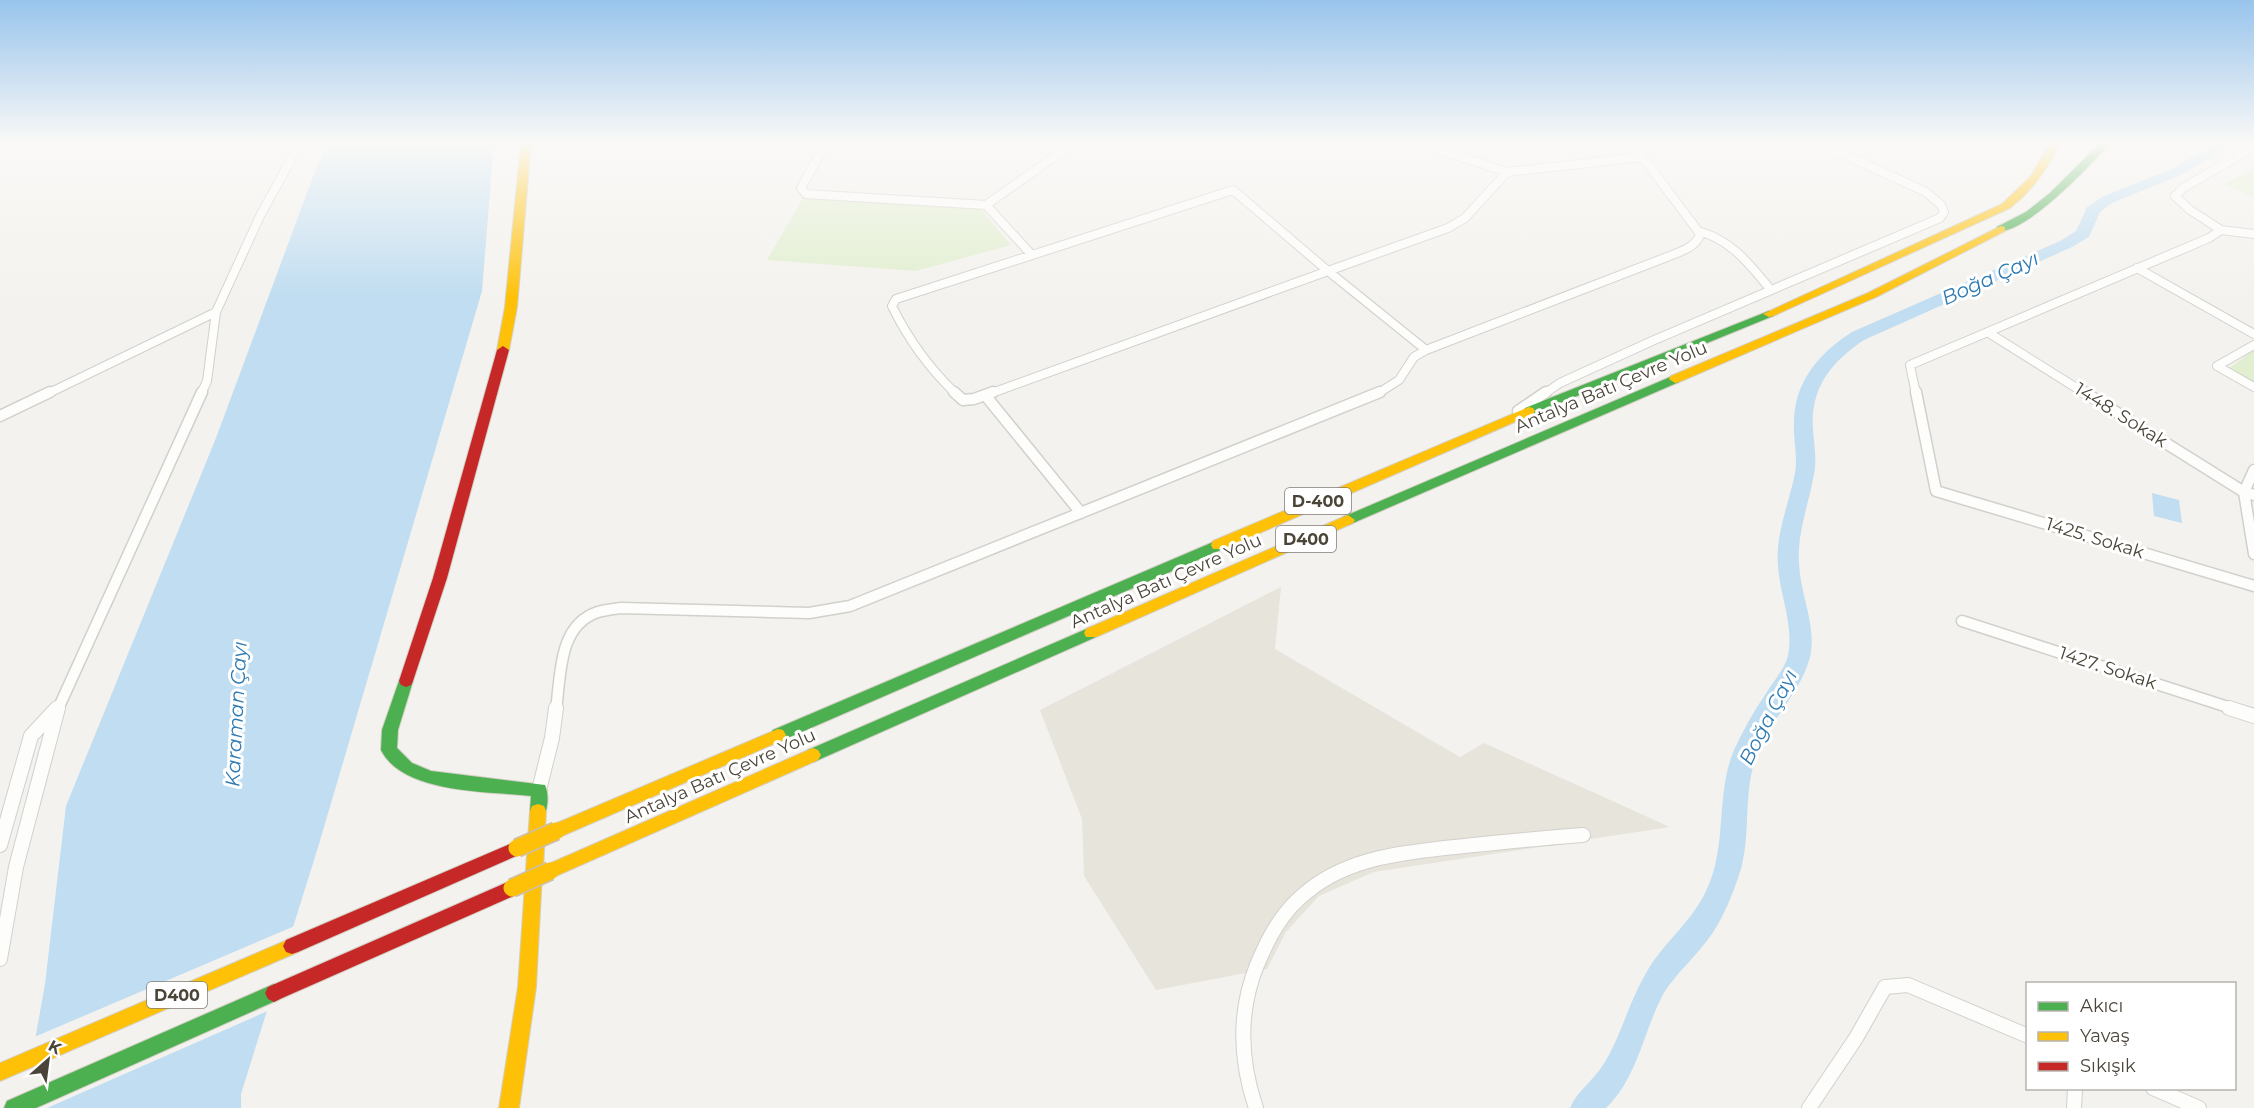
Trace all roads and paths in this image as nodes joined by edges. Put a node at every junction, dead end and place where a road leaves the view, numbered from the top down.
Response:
1 (272, 195) edge
2 (521, 195) edge
3 (818, 195) edge
4 (1001, 195) edge
5 (1218, 195) edge
6 (1239, 195) edge
7 (1486, 195) edge
8 (1671, 195) edge
9 (1930, 195) edge
10 (2021, 195) edge
11 (2054, 195) edge
12 (2176, 195) edge
13 (986, 205) junction
14 (2221, 230) junction
15 (1698, 231) junction
16 (2254, 234) edge
17 (1031, 254) junction
18 (2137, 268) junction
19 (1331, 272) junction
20 (1771, 290) junction
21 (216, 312) junction
22 (1989, 333) junction
23 (2254, 334) edge
24 (2254, 345) edge
25 (1426, 350) junction
26 (2254, 387) edge
27 (985, 395) junction
28 (0, 416) edge
29 (1504, 421) junction
30 (2254, 470) edge
31 (2249, 494) edge
32 (1081, 513) junction
33 (2254, 554) edge
34 (2254, 586) edge
35 (1962, 621) dead end
36 (58, 708) junction
37 (2254, 716) edge
38 (539, 790) junction
39 (556, 831) joint
40 (1583, 834) dead end
41 (0, 845) edge
42 (0, 959) edge
43 (2026, 1035) edge
44 (0, 1072) edge
45 (2075, 1090) edge
46 (2155, 1090) edge
47 (14, 1108) edge
48 (509, 1108) edge
49 (1256, 1108) edge
50 (1809, 1108) edge
51 (2074, 1108) edge
52 (2199, 1108) edge

1 - 21 street
2 - 38 main road
3 - 13 street
4 - 13 street
5 - 17 street
6 - 19 street
7 - 19 street
8 - 15 street
9 - 20 street
10 - 29 main road, D-400
11 - 47 main road, Antalya Batı Çevre Yolu / D400, bridge
12 - 14 street
13 - 17 street
14 - 16 street
14 - 18 street
15 - 20 street
15 - 25 street
17 - 27 street
18 - 22 street
18 - 23 street
19 - 25 street
19 - 27 street
20 - 29 street
21 - 28 street
21 - 36 street
22 - 31 street, 1448. Sokak
22 - 34 street, 1425. Sokak
24 - 26 street
25 - 32 street
27 - 32 street
29 - 39 main road, D-400
30 - 31 street
31 - 33 street
32 - 38 street
35 - 37 street, 1427. Sokak
36 - 41 street
36 - 42 street
38 - 48 main road
39 - 44 main road, D400, bridge
40 - 49 street
43 - 50 street
45 - 51 street
46 - 52 street

